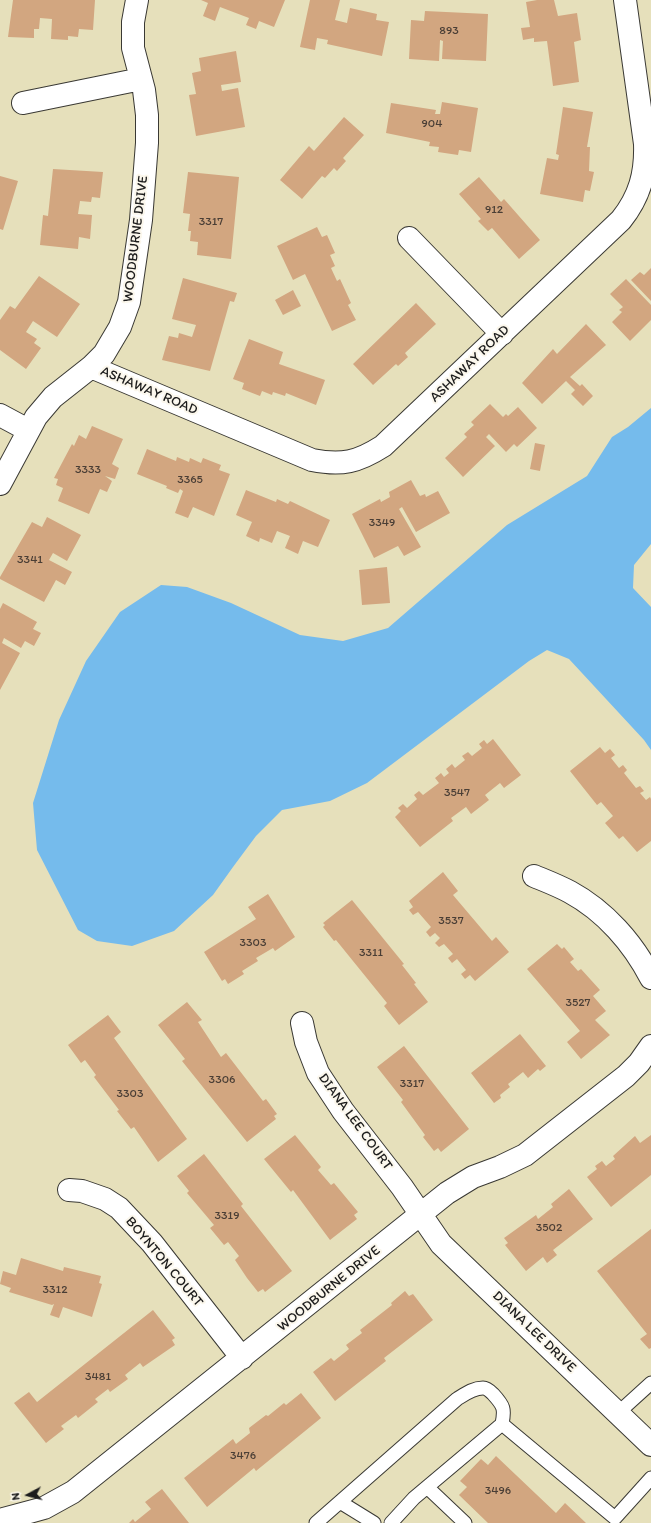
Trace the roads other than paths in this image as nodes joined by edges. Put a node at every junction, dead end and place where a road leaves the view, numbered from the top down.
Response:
1 (138, 0) edge
2 (625, 0) edge
3 (141, 79) junction
4 (23, 103) dead end
5 (409, 238) dead end
6 (502, 334) junction
7 (91, 367) junction
8 (0, 415) edge
9 (28, 430) junction
10 (0, 484) edge
11 (534, 876) dead end
12 (651, 978) edge
13 (302, 1023) dead end
14 (651, 1046) edge
15 (69, 1190) dead end
16 (421, 1215) junction
17 (242, 1358) junction
18 (651, 1383) edge
19 (618, 1413) junction
20 (502, 1424) junction
21 (651, 1445) edge
22 (651, 1478) edge
23 (427, 1487) junction
24 (340, 1502) junction
25 (0, 1520) edge
26 (618, 1520) edge
27 (316, 1523) edge
28 (374, 1523) edge
29 (391, 1523) edge
30 (465, 1523) edge

1 - 3 street, WOODBURNE DRIVE
2 - 6 street, ASHAWAY ROAD
3 - 4 street
3 - 7 street, WOODBURNE DRIVE
5 - 6 street
6 - 7 street, ASHAWAY ROAD
7 - 9 street, WOODBURNE DRIVE
8 - 9 street
9 - 10 street, WOODBURNE DRIVE
11 - 12 street
13 - 16 street, DIANA LEE COURT
14 - 16 street, WOODBURNE DRIVE
15 - 17 street, BOYNTON COURT
16 - 17 street, WOODBURNE DRIVE
16 - 19 street, DIANA LEE DRIVE
17 - 25 street, WOODBURNE DRIVE
18 - 19 lane
19 - 21 street, DIANA LEE DRIVE
20 - 23 lane
20 - 24 lane
20 - 26 lane
22 - 26 lane
23 - 29 lane
23 - 30 lane
24 - 27 lane
24 - 28 lane

